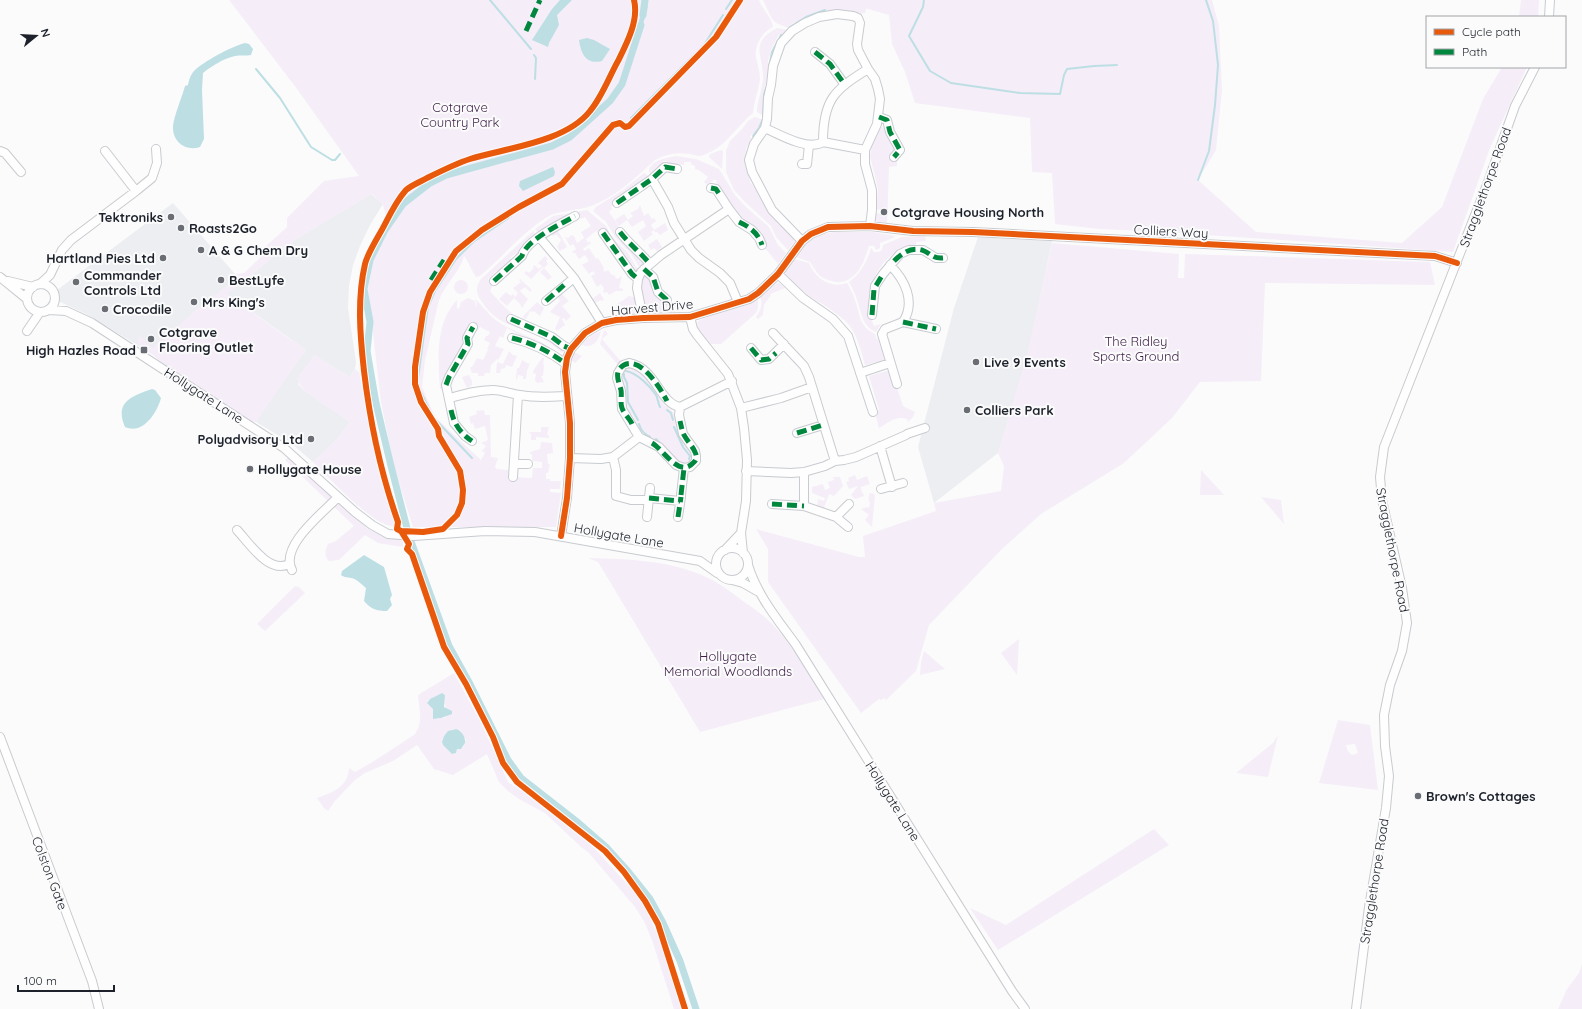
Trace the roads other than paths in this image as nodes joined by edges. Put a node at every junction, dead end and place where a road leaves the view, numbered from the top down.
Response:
1 (1550, 0) edge
2 (1549, 16) edge
3 (815, 52) dead end
4 (1534, 68) edge
5 (868, 69) junction
6 (844, 85) junction
7 (879, 117) junction
8 (765, 128) junction
9 (823, 142) junction
10 (809, 146) junction
11 (156, 149) dead end
12 (864, 150) junction
13 (0, 151) edge
14 (105, 151) dead end
15 (894, 157) dead end
16 (802, 164) dead end
17 (677, 169) dead end
18 (21, 172) dead end
19 (652, 179) junction
20 (711, 188) dead end
21 (136, 191) junction
22 (617, 203) dead end
23 (729, 209) junction
24 (576, 216) dead end
25 (870, 226) junction
26 (620, 232) dead end
27 (602, 233) dead end
28 (540, 238) junction
29 (684, 240) junction
30 (802, 241) junction
31 (762, 245) dead end
32 (943, 258) dead end
33 (892, 263) junction
34 (1457, 263) junction
35 (647, 266) junction
36 (778, 274) junction
37 (50, 276) junction
38 (574, 278) junction
39 (3, 279) edge
40 (638, 279) junction
41 (494, 281) dead end
42 (36, 286) junction
43 (51, 289) junction
44 (55, 297) junction
45 (27, 299) junction
46 (667, 300) dead end
47 (546, 301) dead end
48 (738, 302) junction
49 (30, 307) junction
50 (44, 311) junction
51 (66, 311) junction
52 (872, 315) dead end
53 (690, 317) junction
54 (643, 318) junction
55 (511, 319) dead end
56 (903, 322) junction
57 (602, 323) junction
58 (473, 327) dead end
59 (936, 329) dead end
60 (773, 333) dead end
61 (512, 338) dead end
62 (784, 344) junction
63 (572, 348) junction
64 (751, 348) dead end
65 (890, 363) junction
66 (566, 364) junction
67 (860, 372) junction
68 (732, 382) junction
69 (897, 384) dead end
70 (812, 387) junction
71 (518, 395) junction
72 (566, 396) junction
73 (450, 398) junction
74 (680, 407) junction
75 (741, 408) junction
76 (873, 412) dead end
77 (823, 425) junction
78 (925, 428) dead end
79 (796, 433) dead end
80 (639, 437) junction
81 (472, 440) dead end
82 (880, 446) junction
83 (613, 457) junction
84 (570, 458) junction
85 (835, 461) junction
86 (514, 464) junction
87 (528, 464) dead end
88 (684, 468) junction
89 (746, 471) junction
90 (804, 472) junction
91 (513, 477) dead end
92 (903, 483) dead end
93 (892, 487) junction
94 (650, 488) dead end
95 (881, 489) dead end
96 (338, 497) junction
97 (681, 497) junction
98 (648, 499) junction
99 (772, 504) dead end
100 (849, 504) dead end
101 (804, 506) junction
102 (647, 517) dead end
103 (678, 517) dead end
104 (836, 517) junction
105 (848, 527) dead end
106 (237, 530) dead end
107 (741, 533) junction
108 (561, 536) junction
109 (722, 552) junction
110 (743, 553) junction
111 (700, 562) junction
112 (748, 565) junction
113 (718, 573) junction
114 (731, 580) junction
115 (760, 593) junction
116 (0, 737) edge
117 (99, 1009) edge
118 (1025, 1009) edge
119 (1356, 1009) edge

1 - 2 street
3 - 6 street
4 - 34 street, Stragglethorpe Road
5 - 6 street
5 - 7 street
5 - 8 street
6 - 9 street
7 - 12 street
7 - 15 street
8 - 10 street
8 - 30 street
9 - 10 street
9 - 12 street
10 - 16 street
11 - 21 street
12 - 25 street
13 - 18 street
14 - 21 street
17 - 19 street
19 - 22 street
19 - 29 street
20 - 23 street
21 - 37 street
23 - 29 street
23 - 31 street
24 - 28 street
25 - 30 street, Colliers Way
25 - 34 street, Colliers Way
26 - 35 street
27 - 40 street
28 - 38 street
28 - 41 street
29 - 35 street
29 - 48 street
30 - 36 street, Harvest Drive
32 - 33 street
33 - 52 street
33 - 56 street
34 - 119 street, Stragglethorpe Road
35 - 40 street
35 - 46 street
36 - 48 street, Harvest Drive
36 - 67 street
37 - 42 street
37 - 43 street
38 - 47 street
38 - 57 street
39 - 42 street
39 - 45 street
40 - 54 street
42 - 43 street
42 - 45 street
43 - 44 street, Hollygate Lane
44 - 50 street
44 - 51 street, Hollygate Lane
45 - 49 street
48 - 53 street, Harvest Drive
49 - 50 street, Hollygate Lane
49 - 50 street
50 - 51 street, Hollygate Lane
51 - 96 street, Hollygate Lane
53 - 54 street, Harvest Drive
53 - 68 street
54 - 57 street, Harvest Drive
55 - 63 street
56 - 59 street
56 - 65 street
57 - 63 street, Harvest Drive
58 - 73 street
60 - 62 street
61 - 66 street
62 - 64 street
62 - 70 street
63 - 66 street, Harvest Drive
65 - 67 street
65 - 69 street
66 - 72 street, Harvest Drive
67 - 76 street
68 - 74 street
68 - 75 street
70 - 75 street
70 - 77 street
71 - 72 street
71 - 73 street
71 - 86 street
72 - 84 street, Harvest Drive
73 - 81 street
74 - 80 street
74 - 88 street
75 - 89 street
77 - 79 street
77 - 85 street
78 - 82 street
80 - 83 street
80 - 88 street
82 - 85 street
82 - 93 street
83 - 84 street
83 - 98 street
84 - 108 street, Harvest Drive
85 - 90 street
86 - 87 street
86 - 91 street
88 - 97 street
89 - 90 street
89 - 107 street
90 - 101 street
92 - 93 street
93 - 95 street
94 - 98 street
96 - 106 street
96 - 108 street, Hollygate Lane
97 - 98 street
97 - 103 street
98 - 102 street
99 - 101 street
100 - 104 street
101 - 104 street
104 - 105 street
107 - 109 street
107 - 110 street
108 - 111 street, Hollygate Lane
109 - 110 street
109 - 111 street
109 - 113 street
110 - 112 street
111 - 113 street, Hollygate Lane
112 - 114 street
112 - 115 street, Hollygate Lane
113 - 114 street
114 - 115 street, Hollygate Lane
115 - 118 street, Hollygate Lane
116 - 117 street, Colston Gate

